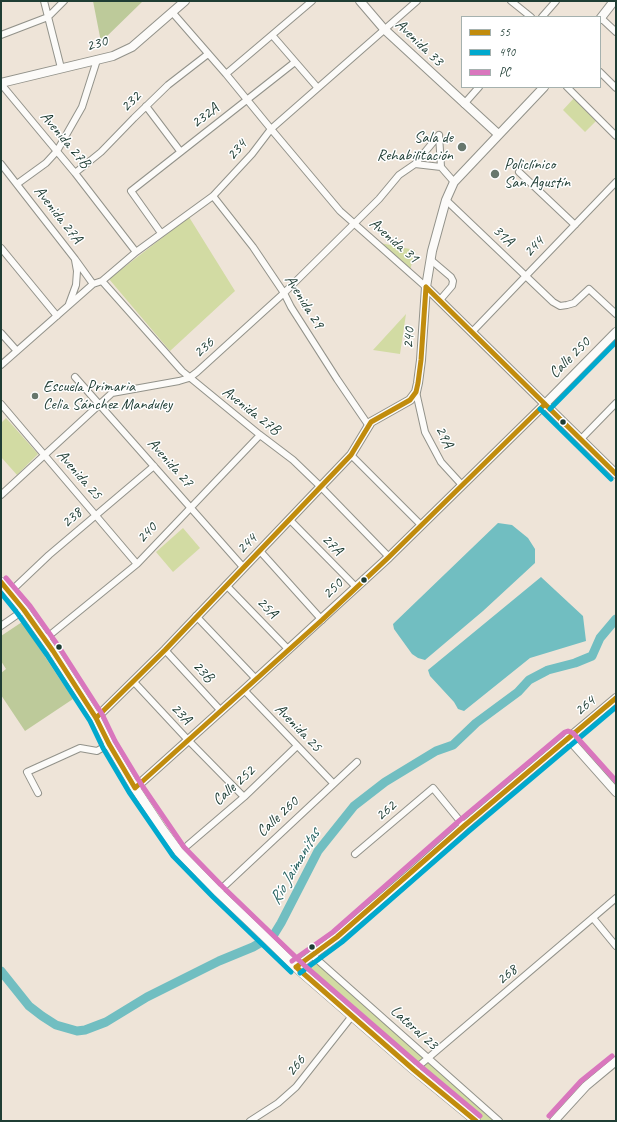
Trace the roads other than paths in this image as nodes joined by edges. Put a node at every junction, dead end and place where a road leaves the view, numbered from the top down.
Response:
1 (44, 1) edge
2 (64, 1) edge
3 (185, 1) edge
4 (312, 1) edge
5 (360, 1) edge
6 (418, 1) edge
7 (511, 1) edge
8 (556, 1) edge
9 (614, 1) edge
10 (172, 12) junction
11 (530, 16) edge
12 (543, 16) edge
13 (48, 17) junction
14 (601, 18) edge
15 (384, 29) junction
16 (616, 32) edge
17 (1, 35) edge
18 (272, 35) junction
19 (208, 54) junction
20 (97, 60) junction
21 (295, 62) junction
22 (61, 68) junction
23 (601, 73) edge
24 (226, 74) junction
25 (1, 84) edge
26 (317, 88) junction
27 (478, 88) edge
28 (543, 88) edge
29 (568, 88) edge
30 (616, 88) edge
31 (247, 100) junction
32 (464, 104) junction
33 (146, 106) junction
34 (271, 129) junction
35 (498, 134) junction
36 (616, 136) edge
37 (57, 151) junction
38 (180, 151) junction
39 (1, 164) edge
40 (415, 164) junction
41 (441, 168) junction
42 (519, 172) dead end
43 (75, 173) junction
44 (454, 182) junction
45 (616, 182) edge
46 (17, 184) junction
47 (213, 196) junction
48 (446, 200) junction
49 (354, 224) junction
50 (575, 225) junction
51 (161, 233) junction
52 (1, 248) edge
53 (136, 252) junction
54 (75, 259) junction
55 (431, 260) junction
56 (526, 276) junction
57 (102, 281) junction
58 (93, 284) junction
59 (426, 287) junction
60 (284, 293) junction
61 (440, 300) junction
62 (69, 306) junction
63 (616, 314) edge
64 (57, 316) junction
65 (472, 332) junction
66 (616, 332) edge
67 (1, 333) edge
68 (17, 351) junction
69 (1, 365) edge
70 (75, 377) dead end
71 (189, 378) junction
72 (416, 392) junction
73 (616, 403) edge
74 (1, 404) edge
75 (545, 404) junction
76 (99, 405) junction
77 (369, 426) junction
78 (260, 435) junction
79 (581, 439) junction
80 (44, 455) junction
81 (351, 455) junction
82 (154, 466) junction
83 (616, 474) edge
84 (462, 486) junction
85 (321, 487) junction
86 (1, 495) edge
87 (191, 508) junction
88 (96, 515) junction
89 (290, 520) junction
90 (421, 524) junction
91 (260, 551) junction
92 (388, 557) junction
93 (137, 564) junction
94 (244, 567) junction
95 (1, 582) edge
96 (226, 585) junction
97 (356, 587) junction
98 (10, 592) junction
99 (24, 610) junction
100 (196, 616) junction
101 (322, 620) junction
102 (1, 626) edge
103 (44, 639) junction
104 (288, 649) junction
105 (165, 650) junction
106 (256, 679) junction
107 (134, 682) junction
108 (244, 690) junction
109 (616, 698) edge
110 (222, 711) junction
111 (96, 718) junction
112 (568, 738) junction
113 (188, 740) junction
114 (109, 744) junction
115 (297, 746) junction
116 (357, 762) dead end
117 (334, 783) junction
118 (135, 788) junction
119 (616, 792) edge
120 (38, 793) dead end
121 (244, 797) junction
122 (464, 826) junction
123 (188, 845) dead end
124 (355, 854) dead end
125 (218, 892) junction
126 (616, 898) edge
127 (593, 918) junction
128 (616, 946) edge
129 (312, 955) junction
130 (296, 967) junction
131 (352, 1016) junction
132 (428, 1058) junction
133 (616, 1061) edge
134 (414, 1070) junction
135 (250, 1121) edge
136 (476, 1121) edge
137 (499, 1121) edge
138 (554, 1121) edge

1 - 13 street
2 - 13 street
3 - 10 street, 230
4 - 18 street
5 - 15 street, Avenida 33
6 - 15 street, 234
7 - 11 street
8 - 12 street
9 - 14 street
10 - 19 street, Avenida 31
10 - 20 street, 230
13 - 17 street
13 - 22 street
14 - 16 street
15 - 26 street, 234
15 - 32 street, Avenida 33
18 - 21 street
18 - 24 street
19 - 24 street, Avenida 31
19 - 33 street, 232
20 - 22 street, 230
20 - 37 street
21 - 26 street
21 - 31 street, 232A
22 - 25 street, 230
23 - 30 street
24 - 31 street, Avenida 31
25 - 37 street, Avenida 27B
26 - 34 street, 234
27 - 32 street
28 - 35 street, 240
29 - 36 street
31 - 34 street, Avenida 31
31 - 38 street, 232A
32 - 35 street, Avenida 33
33 - 38 street
33 - 43 street, 232
34 - 47 street, 234
34 - 49 street, Avenida 31
35 - 44 street, 240
37 - 43 street, Avenida 27B
37 - 46 street
38 - 51 street, 232A
39 - 46 street, Avenida 27A
40 - 41 street
40 - 41 street
40 - 49 street, 236
41 - 44 street
42 - 50 street
43 - 53 street, Avenida 27B
44 - 48 street, 240
45 - 50 street, 244
46 - 54 street, Avenida 27A
47 - 51 street, 234
47 - 60 street, Avenida 29
48 - 55 street, 240
48 - 56 street, 31A
49 - 59 street, Avenida 31
49 - 60 street, 236
50 - 56 street, 244
51 - 53 street, 234
52 - 64 street
53 - 57 street, 234
54 - 58 street, Avenida 27A
54 - 62 street
55 - 59 street, 240
55 - 61 street
56 - 63 street, 31A
56 - 65 street, 244
57 - 58 street, 234
57 - 71 street, Avenida 27B
58 - 62 street, 234
59 - 61 street, Avenida 31
59 - 72 street, 240
60 - 71 street, 236
60 - 77 street, Avenida 29
61 - 65 street, Avenida 31
62 - 64 street, 234
64 - 68 street, 234
65 - 75 street, Avenida 31
66 - 75 street, Calle 250
67 - 68 street
68 - 69 street, 234
70 - 76 street, Avenida 27
71 - 76 street, 236
71 - 78 street, Avenida 27B
72 - 77 street, 244
72 - 84 street, 29A
73 - 79 street
74 - 80 street, Avenida 25
75 - 79 street, Avenida 31
75 - 84 street, 250
76 - 80 street, 236
76 - 82 street, Avenida 27
77 - 81 street, 244
78 - 85 street, Avenida 27B
78 - 87 street, 240
79 - 83 street, Avenida 31
80 - 86 street, 236
80 - 88 street, Avenida 25
81 - 85 street, 244
81 - 90 street
82 - 87 street, Avenida 27
82 - 88 street, 238
84 - 90 street, 250
85 - 89 street, 244
85 - 92 street, Avenida 27B
87 - 93 street, 240
87 - 94 street, Avenida 27
88 - 93 street, Avenida 25
88 - 98 street, 238
89 - 91 street, 244
89 - 97 street, 27A
90 - 92 street, 250
91 - 94 street, 244
91 - 101 street
92 - 97 street, 250
93 - 103 street, 240
94 - 96 street, 244
95 - 98 main road
96 - 100 street, 244
96 - 104 street, 25A
97 - 101 street, 250
98 - 99 main road
99 - 102 street
99 - 103 main road
100 - 105 street, 244
100 - 106 street
101 - 104 street, 250
103 - 111 main road
104 - 106 street, 250
105 - 107 street, 244
105 - 110 street, 23B
106 - 108 street, 250
107 - 111 street, 244
107 - 113 street, 23A
108 - 110 street, 250
108 - 115 street, Avenida 25
109 - 112 street, 264
110 - 113 street, 250
111 - 114 main road
112 - 119 street
112 - 122 street, 264
113 - 118 street, 250
113 - 121 street, 23A
114 - 118 main road
114 - 120 street
115 - 117 street, Avenida 25
115 - 121 street, Calle 252
116 - 117 street, Calle 260
117 - 125 street, Calle 260
118 - 125 main road
121 - 123 street, Calle 252
122 - 124 street, 262
122 - 129 street, 264
125 - 130 main road
126 - 127 street, 268
127 - 128 street
127 - 132 street, 268
129 - 130 street, 264
129 - 132 street, Lateral 23
130 - 131 main road
131 - 134 main road
131 - 135 street, 266
132 - 134 street, 268
132 - 137 street, Lateral 23
133 - 138 street
134 - 136 main road

